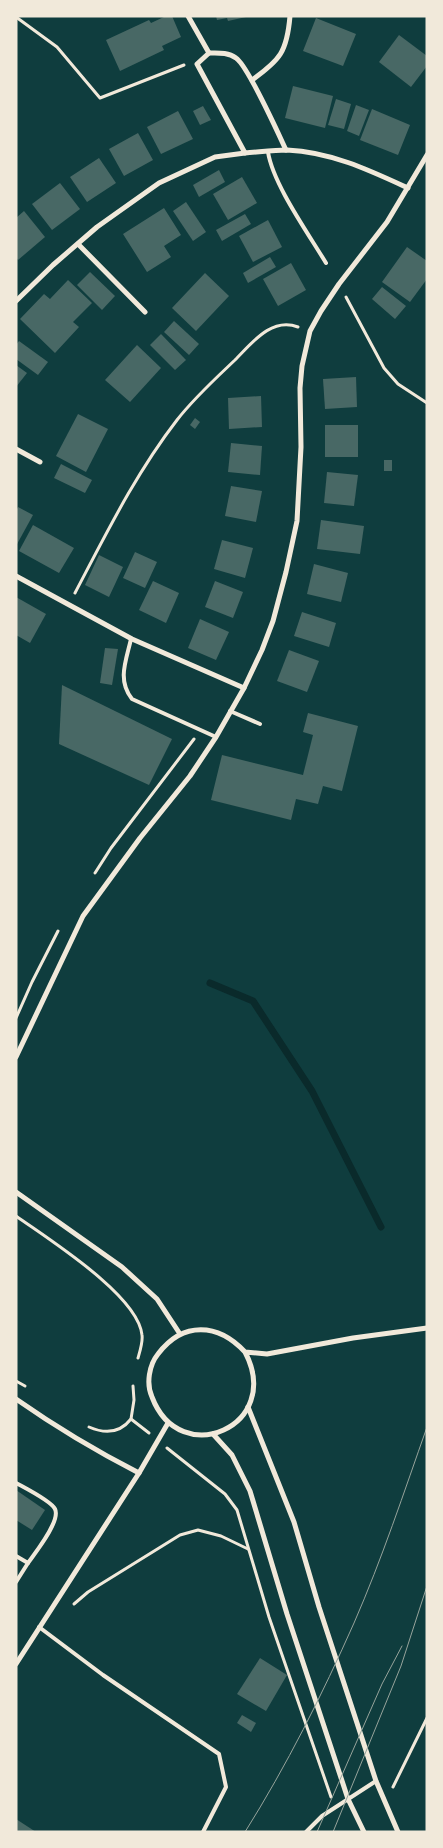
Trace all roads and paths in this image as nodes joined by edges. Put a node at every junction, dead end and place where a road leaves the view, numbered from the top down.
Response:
1 (188, 16) edge
2 (290, 16) edge
3 (16, 17) edge
4 (209, 53) junction
5 (197, 64) junction
6 (252, 80) junction
7 (286, 150) junction
8 (268, 152) junction
9 (245, 153) junction
10 (427, 155) edge
11 (408, 188) junction
12 (78, 244) junction
13 (326, 262) dead end
14 (339, 284) junction
15 (16, 301) edge
16 (145, 312) dead end
17 (310, 331) junction
18 (427, 403) edge
19 (16, 449) edge
20 (40, 462) dead end
21 (16, 576) edge
22 (68, 605) junction
23 (131, 639) junction
24 (244, 688) junction
25 (230, 711) junction
26 (260, 724) dead end
27 (216, 737) junction
28 (16, 1057) edge
29 (16, 1192) edge
30 (427, 1328) edge
31 (180, 1334) junction
32 (245, 1352) junction
33 (16, 1380) edge
34 (32, 1391) dead end
35 (16, 1400) edge
36 (248, 1407) junction
37 (131, 1419) dead end
38 (168, 1423) junction
39 (85, 1425) dead end
40 (213, 1434) junction
41 (139, 1473) junction
42 (16, 1483) edge
43 (249, 1550) dead end
44 (16, 1556) edge
45 (28, 1563) junction
46 (16, 1582) edge
47 (74, 1604) dead end
48 (269, 1617) dead end
49 (39, 1627) junction
50 (16, 1664) edge
51 (427, 1718) edge
52 (402, 1768) dead end
53 (376, 1781) junction
54 (348, 1799) junction
55 (334, 1808) junction
56 (203, 1832) edge
57 (306, 1832) edge
58 (364, 1832) edge
59 (398, 1832) edge

1 - 4 street
2 - 6 street
3 - 5 path
4 - 5 street
4 - 6 street
5 - 9 street
6 - 7 street
7 - 8 street
7 - 11 street
8 - 9 street
8 - 13 lane
9 - 12 street
10 - 11 street
11 - 14 street
12 - 15 street
12 - 16 street
14 - 17 street
14 - 18 path
17 - 22 path
17 - 24 street
19 - 20 street
21 - 22 street
22 - 23 street
23 - 24 street
23 - 27 lane
24 - 25 street
25 - 26 lane
25 - 27 street
27 - 28 street
29 - 31 street
30 - 32 street
31 - 32 street
31 - 38 street
32 - 36 street
33 - 34 path
35 - 41 street
36 - 40 street
36 - 53 street
37 - 39 path
38 - 40 street
38 - 41 street
40 - 54 street
41 - 49 street
42 - 45 lane
43 - 47 path
44 - 45 lane
45 - 46 lane
48 - 55 path
49 - 50 street
49 - 56 lane
51 - 52 path
53 - 54 lane
53 - 59 street
54 - 55 lane
54 - 58 street
55 - 57 lane

